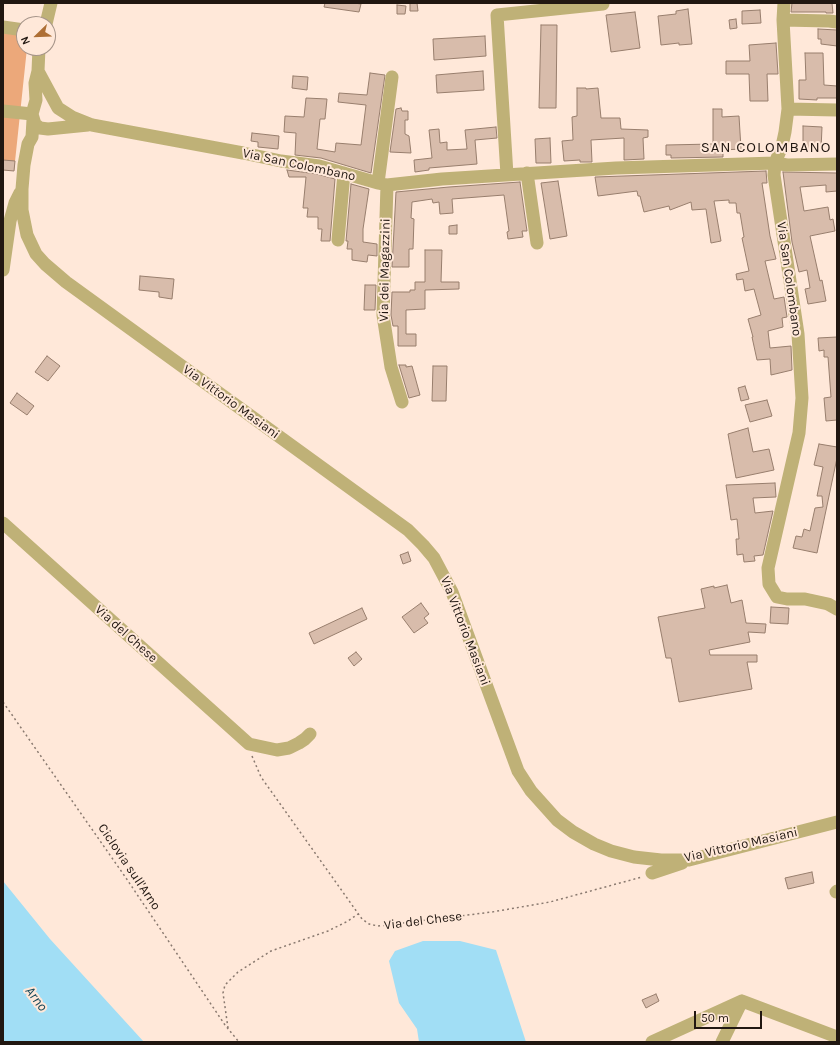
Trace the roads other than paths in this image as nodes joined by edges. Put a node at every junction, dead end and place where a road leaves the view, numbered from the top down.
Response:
1 (51, 3) edge
2 (784, 3) edge
3 (602, 4) edge
4 (48, 16) edge
5 (783, 20) junction
6 (837, 22) edge
7 (3, 28) edge
8 (16, 29) edge
9 (39, 56) edge
10 (38, 71) junction
11 (392, 77) dead end
12 (57, 107) junction
13 (788, 109) junction
14 (837, 110) edge
15 (3, 111) edge
16 (33, 114) junction
17 (92, 125) junction
18 (50, 129) junction
19 (32, 137) junction
20 (775, 163) junction
21 (837, 164) edge
22 (344, 173) junction
23 (527, 173) junction
24 (507, 175) junction
25 (383, 184) junction
26 (22, 189) junction
27 (10, 221) junction
28 (26, 229) junction
29 (338, 240) dead end
30 (537, 243) dead end
31 (6, 249) junction
32 (3, 270) edge
33 (402, 402) dead end
34 (3, 523) edge
35 (837, 609) edge
36 (310, 734) dead end
37 (837, 822) edge
38 (689, 860) junction
39 (652, 873) road end
40 (742, 1001) junction
41 (819, 1037) edge
42 (837, 1037) edge
43 (652, 1042) edge
44 (722, 1042) edge

1 - 4 street
2 - 5 street
3 - 24 street
5 - 6 street
5 - 13 street
7 - 8 street
9 - 10 street
10 - 12 street
10 - 16 street
11 - 25 street, Via dei Magazzini
12 - 16 street, Via San Colombano
12 - 17 street, Via San Colombano
12 - 18 street
13 - 14 street
13 - 20 street
15 - 16 street
16 - 18 street
16 - 19 street
17 - 18 street, Via San Colombano
17 - 22 street, Via San Colombano
18 - 19 street
19 - 26 street
20 - 21 street
20 - 23 street, Via San Colombano
20 - 35 street, Via San Colombano
22 - 25 street, Via San Colombano
22 - 29 street
23 - 24 street, Via San Colombano
23 - 30 street
24 - 25 street, Via San Colombano
25 - 33 street, Via dei Magazzini
26 - 27 street
26 - 28 street
27 - 28 street
27 - 31 street
28 - 31 street
28 - 38 street, Via Vittorio Masiani
31 - 32 street
34 - 36 street, Via del Chese
37 - 38 street, Via Vittorio Masiani
38 - 39 street
40 - 41 street
40 - 43 street
40 - 44 street
41 - 42 street

